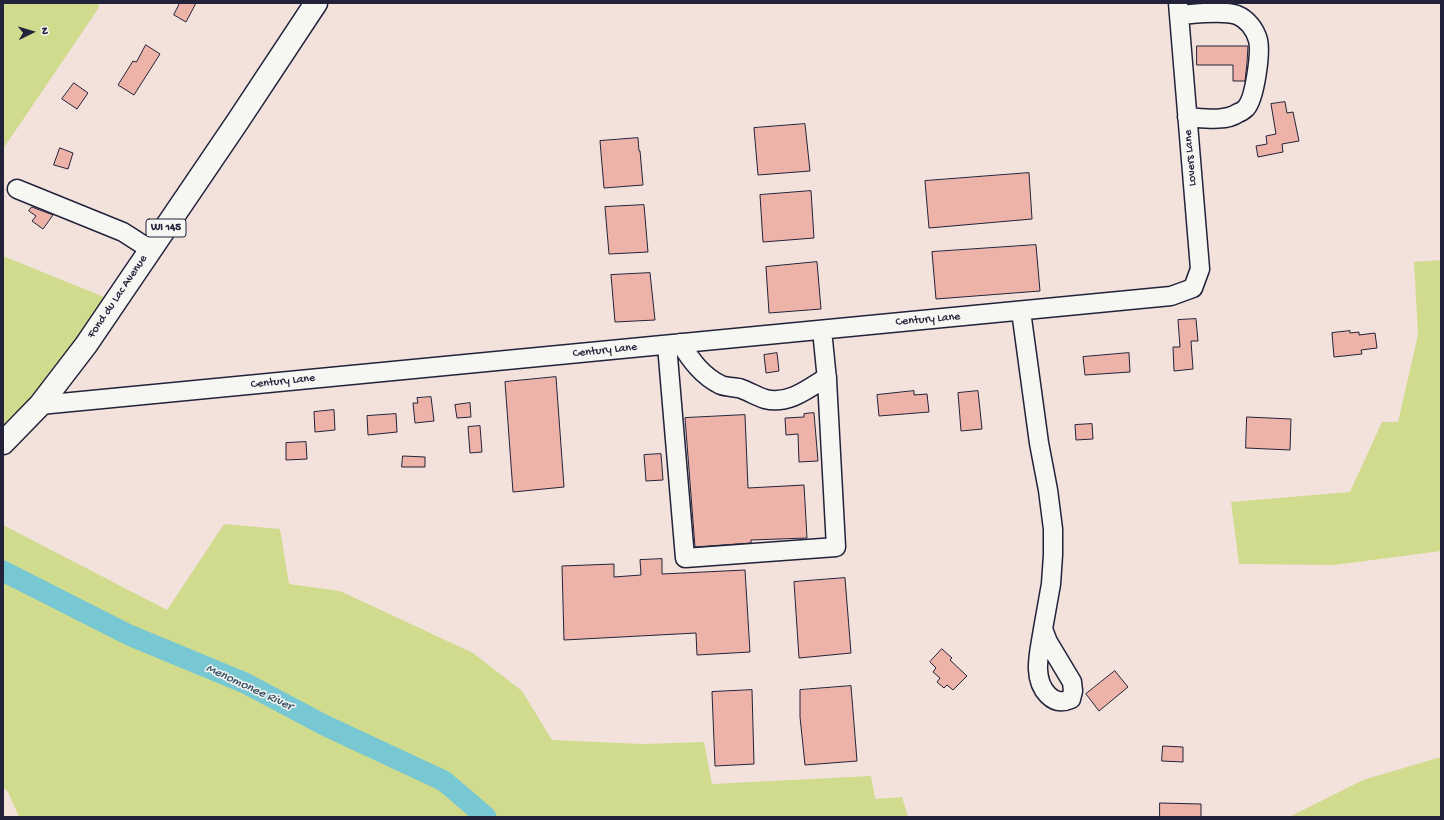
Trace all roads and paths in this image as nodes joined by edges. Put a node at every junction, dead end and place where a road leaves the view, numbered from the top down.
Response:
1 (316, 3) edge
2 (1178, 9) edge
3 (1187, 117) junction
4 (17, 189) dead end
5 (151, 250) junction
6 (1171, 296) joint
7 (1021, 310) junction
8 (822, 330) junction
9 (673, 344) junction
10 (827, 377) junction
11 (40, 405) junction
12 (3, 443) edge
13 (1043, 629) dead end

1 - 5 main road, Fond du Lac Avenue / WI 145
2 - 3 street, Lovers Lane
2 - 3 street
3 - 6 street, Lovers Lane
4 - 5 street
5 - 11 main road, Fond du Lac Avenue / WI 145
6 - 7 street, Century Lane
7 - 8 street, Century Lane
7 - 13 street
8 - 9 street, Century Lane
8 - 10 street
9 - 10 street
9 - 10 street
9 - 11 street, Century Lane
11 - 12 main road, Fond du Lac Avenue / WI 145

